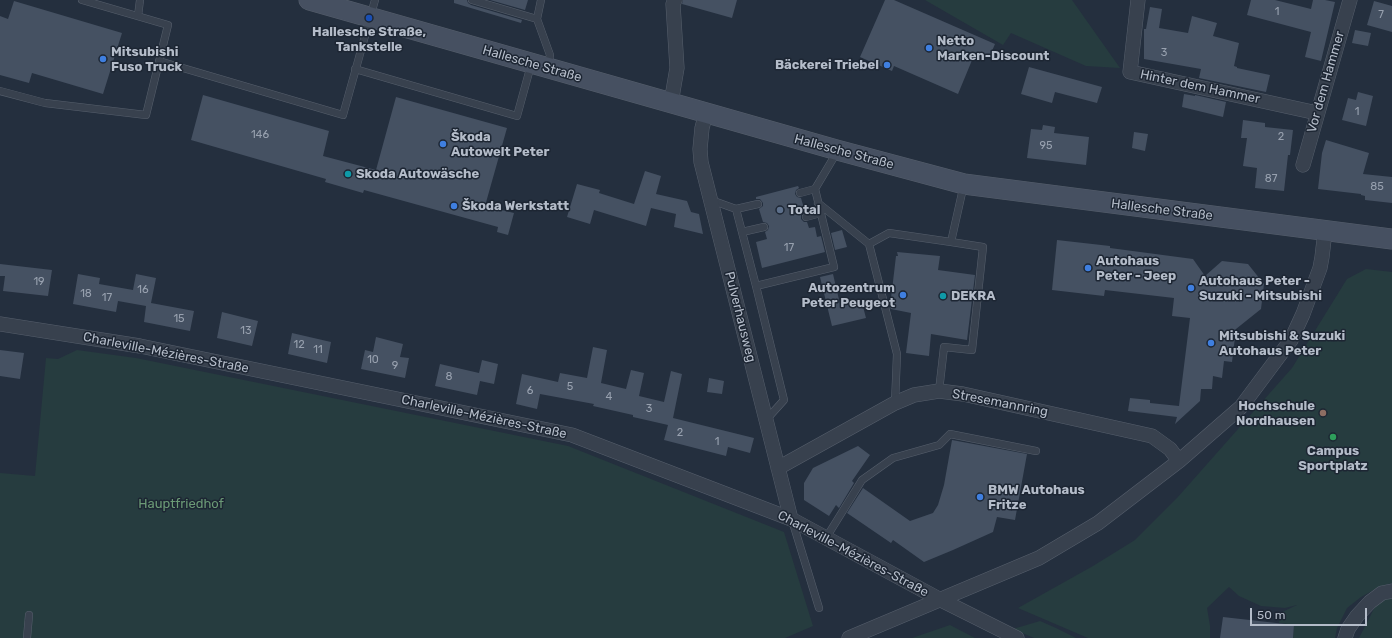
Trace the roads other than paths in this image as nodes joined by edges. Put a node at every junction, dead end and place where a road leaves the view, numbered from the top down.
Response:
1 (82, 0) edge
2 (140, 0) edge
3 (309, 0) edge
4 (472, 0) edge
5 (541, 0) edge
6 (675, 0) edge
7 (1138, 0) edge
8 (1350, 0) edge
9 (372, 9) edge
10 (138, 16) junction
11 (537, 19) junction
12 (159, 61) junction
13 (540, 66) junction
14 (356, 69) junction
15 (0, 90) edge
16 (671, 104) junction
17 (706, 113) junction
18 (1317, 113) junction
19 (837, 150) junction
20 (1303, 165) dead end
21 (964, 184) junction
22 (815, 190) junction
23 (800, 193) dead end
24 (711, 200) junction
25 (818, 203) junction
26 (758, 204) dead end
27 (736, 209) junction
28 (821, 213) junction
29 (806, 217) dead end
30 (764, 227) dead end
31 (1325, 231) junction
32 (742, 232) junction
33 (1392, 239) edge
34 (951, 242) junction
35 (869, 244) junction
36 (756, 286) junction
37 (0, 324) edge
38 (938, 392) junction
39 (895, 403) junction
40 (766, 420) junction
41 (1036, 451) dead end
42 (1179, 461) junction
43 (778, 468) junction
44 (792, 519) junction
45 (826, 538) junction
46 (1392, 591) edge
47 (939, 600) junction
48 (819, 608) dead end
49 (30, 615) dead end
50 (27, 638) edge
51 (849, 638) edge
52 (1017, 638) edge
53 (1345, 638) edge

1 - 10 lane
2 - 10 lane
3 - 9 main road, Hallesche Straße
4 - 11 lane
5 - 11 lane
6 - 16 street
7 - 18 street, Hinter dem Hammer
8 - 18 street, Vor dem Hammer
9 - 13 main road, Hallesche Straße
9 - 14 lane
10 - 12 lane
11 - 13 lane
12 - 14 lane
12 - 15 lane
13 - 14 lane
13 - 16 main road, Hallesche Straße
16 - 17 main road, Hallesche Straße
17 - 19 main road, Hallesche Straße
17 - 24 street, Pulverhausweg
18 - 20 street, Vor dem Hammer
19 - 21 main road, Hallesche Straße
19 - 22 lane
21 - 31 main road, Hallesche Straße
21 - 34 lane
22 - 23 lane
22 - 25 lane
24 - 27 lane
24 - 40 street, Pulverhausweg
25 - 28 lane
25 - 35 lane
26 - 27 lane
27 - 32 lane
28 - 29 lane
28 - 36 lane
30 - 32 lane
31 - 33 main road, Hallesche Straße
31 - 42 street
32 - 36 lane
34 - 35 lane
34 - 38 lane
35 - 39 lane
36 - 40 lane
37 - 44 street, Charleville-Mézières-Straße
38 - 39 street, Stresemannring
38 - 42 street, Stresemannring
39 - 43 street, Stresemannring
40 - 43 street, Pulverhausweg
41 - 45 lane
42 - 47 street
43 - 44 street, Pulverhausweg
44 - 45 street, Charleville-Mézières-Straße
44 - 48 lane
45 - 47 street, Charleville-Mézières-Straße
46 - 53 street
47 - 51 street
47 - 52 street, Charleville-Mézières-Straße
49 - 50 lane

